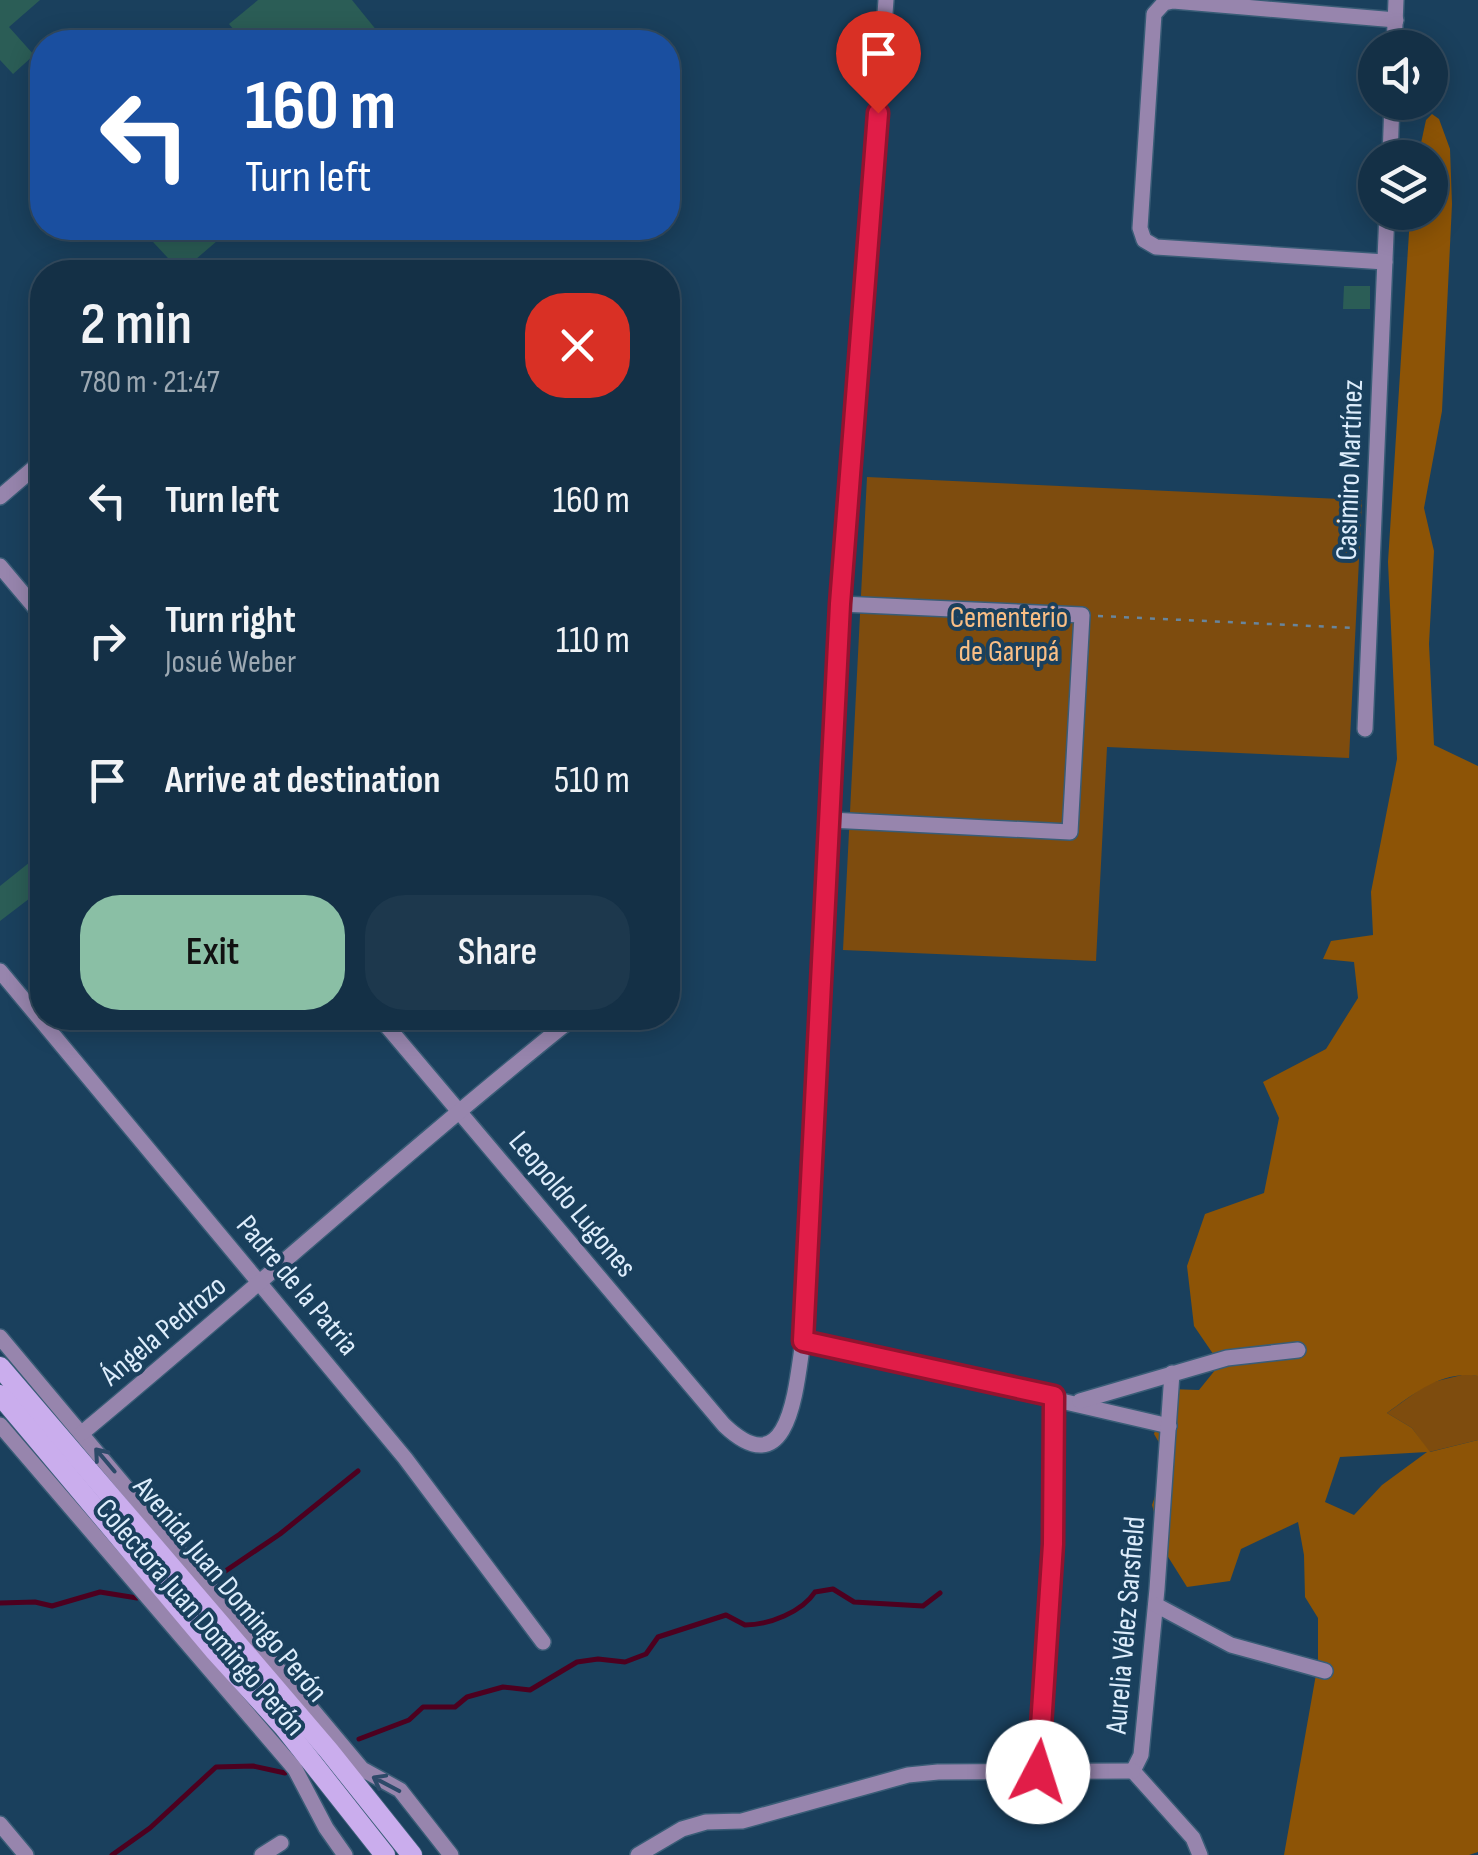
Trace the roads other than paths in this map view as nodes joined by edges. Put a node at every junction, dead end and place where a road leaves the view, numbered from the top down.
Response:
1 (886, 0) edge
2 (1396, 0) edge
3 (1396, 20) junction
4 (1395, 30) edge
5 (1386, 230) edge
6 (1385, 262) junction
7 (30, 471) edge
8 (0, 497) edge
9 (0, 566) edge
10 (30, 602) edge
11 (840, 604) junction
12 (1364, 729) dead end
13 (830, 820) junction
14 (0, 971) edge
15 (30, 1007) edge
16 (49, 1030) edge
17 (390, 1030) edge
18 (558, 1030) edge
19 (458, 1110) junction
20 (261, 1284) junction
21 (0, 1337) edge
22 (803, 1341) junction
23 (1298, 1350) dead end
24 (0, 1367) edge
25 (1172, 1373) junction
26 (0, 1395) edge
27 (1054, 1396) junction
28 (1076, 1402) junction
29 (0, 1425) edge
30 (1168, 1426) junction
31 (82, 1433) junction
32 (1156, 1606) junction
33 (543, 1642) dead end
34 (1324, 1671) dead end
35 (1133, 1771) junction
36 (1038, 1772) junction
37 (0, 1824) edge
38 (282, 1843) dead end
39 (26, 1855) edge
40 (262, 1855) edge
41 (345, 1855) edge
42 (384, 1855) edge
43 (412, 1855) edge
44 (450, 1855) edge
45 (638, 1855) edge
46 (1200, 1855) edge

1 - 11 street
2 - 3 street
3 - 4 street
3 - 6 street
5 - 6 street, Casimiro Martínez
6 - 12 street, Casimiro Martínez
7 - 8 street
9 - 10 street
11 - 13 street
11 - 13 street
13 - 22 street
14 - 15 street, Padre de la Patria
16 - 20 street, Padre de la Patria
17 - 19 street, Leopoldo Lugones
18 - 19 street, Ángela Pedrozo
19 - 20 street, Ángela Pedrozo
19 - 22 street, Leopoldo Lugones
20 - 31 street, Ángela Pedrozo
20 - 33 street, Padre de la Patria
21 - 31 street, Colectora Juan Domingo Perón
22 - 27 street
23 - 25 street
24 - 43 main road, Avenida Juan Domingo Perón
25 - 28 street
25 - 30 street, Aurelia Vélez Sarsfield
26 - 42 main road, Avenida Juan Domingo Perón
27 - 28 street
27 - 36 street
28 - 30 street
29 - 41 street, Colectora Juan Domingo Perón
30 - 32 street, Aurelia Vélez Sarsfield
44 -> 31 street, Colectora Juan Domingo Perón
32 - 34 street
32 - 35 street, Aurelia Vélez Sarsfield
35 - 36 street
35 - 46 street, Aurelia Vélez Sarsfield
36 - 45 street
37 - 39 street
38 - 40 street

